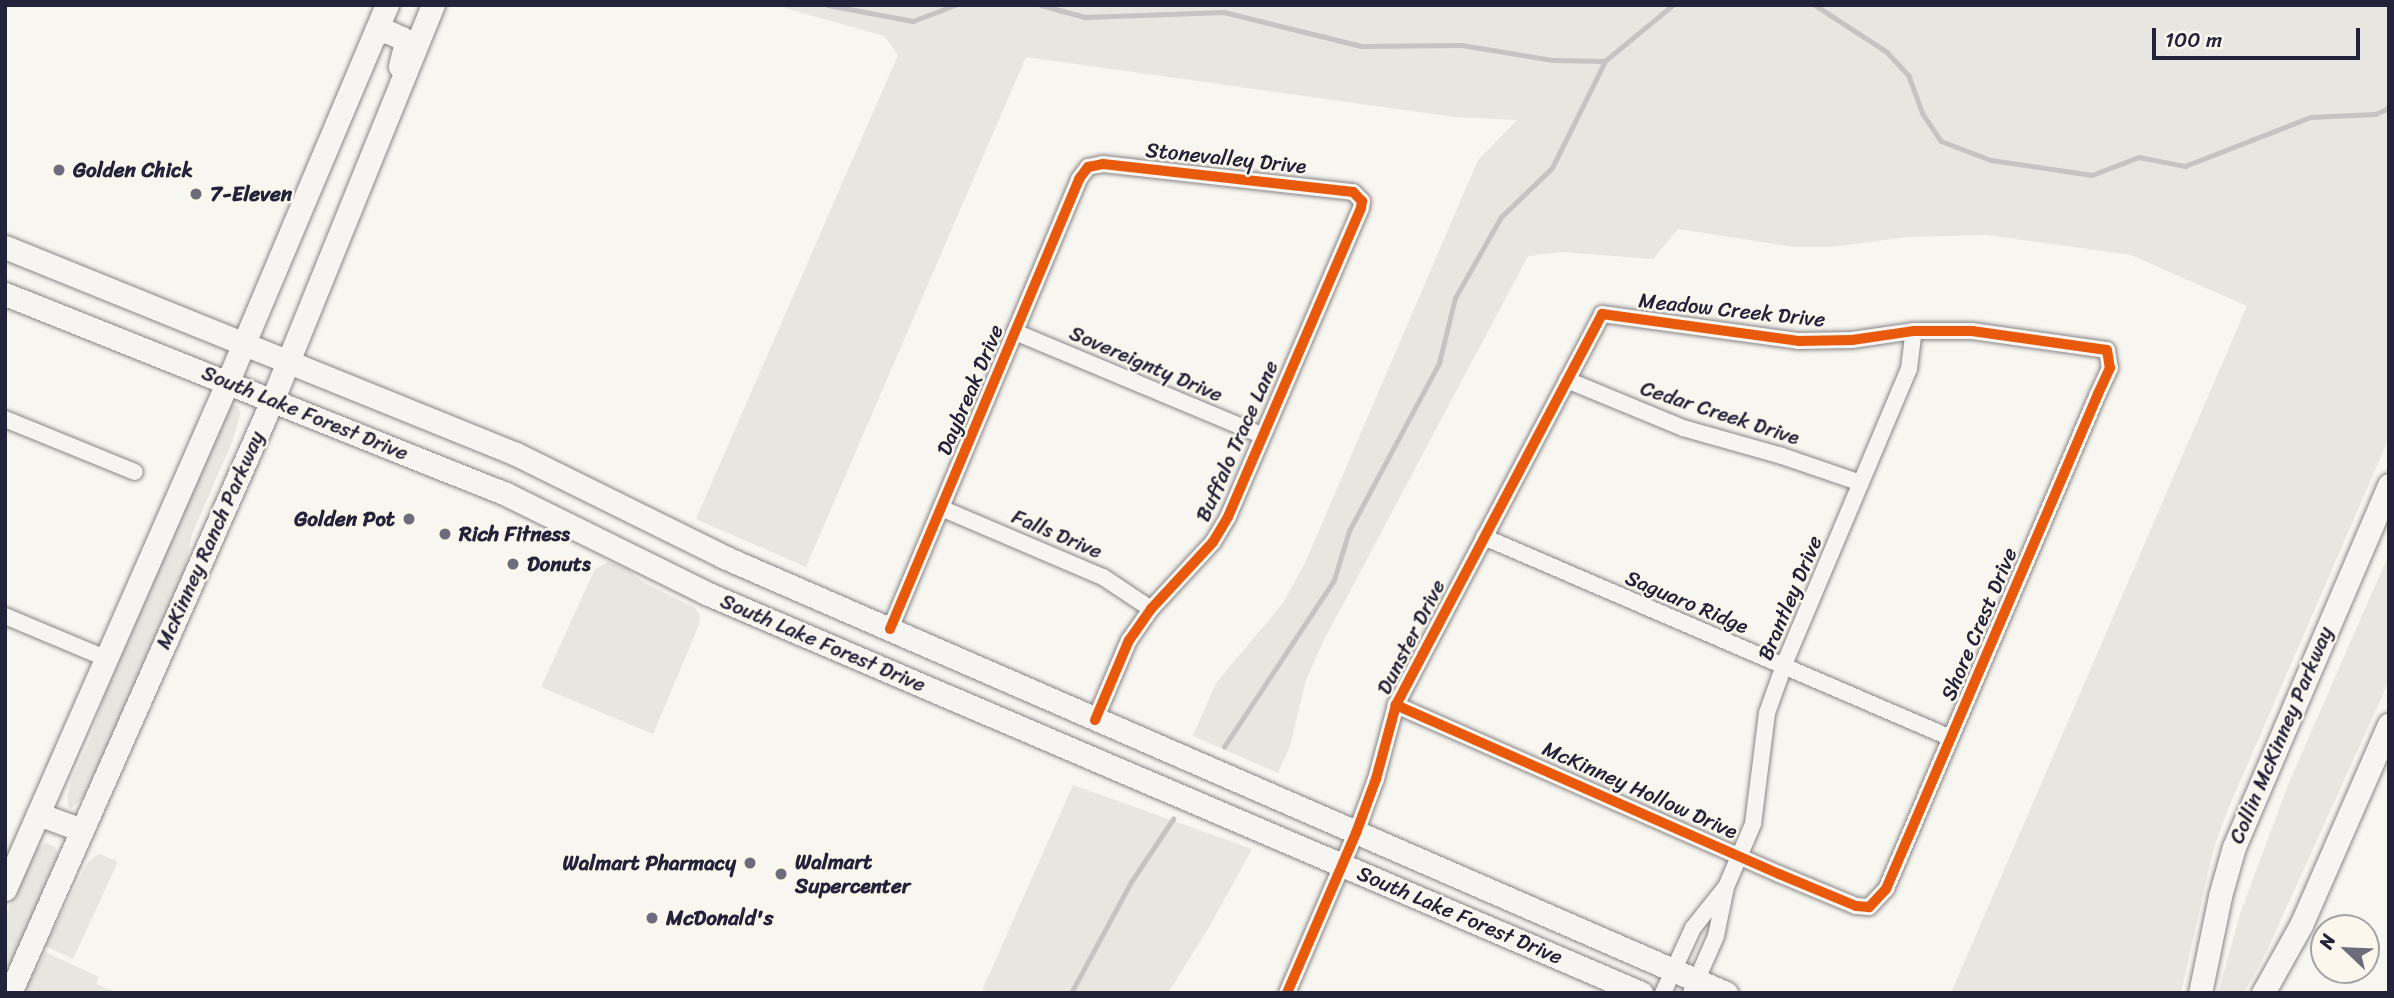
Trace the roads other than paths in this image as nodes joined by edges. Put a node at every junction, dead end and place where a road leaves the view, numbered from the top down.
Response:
1 (387, 5) edge
2 (433, 5) edge
3 (374, 36) junction
4 (388, 113) junction
5 (1088, 167) joint
6 (1359, 196) joint
7 (5, 247) edge
8 (5, 294) edge
9 (1602, 314) joint
10 (1914, 331) junction
11 (1015, 332) junction
12 (243, 344) junction
13 (2107, 350) joint
14 (287, 362) junction
15 (1567, 380) junction
16 (228, 381) junction
17 (272, 401) junction
18 (5, 419) edge
19 (1261, 435) junction
20 (135, 472) dead end
21 (1861, 483) junction
22 (2389, 485) edge
23 (941, 508) junction
24 (1485, 537) junction
25 (745, 566) junction
26 (728, 603) junction
27 (1151, 609) junction
28 (5, 616) edge
29 (890, 629) junction
30 (105, 658) junction
31 (1783, 666) junction
32 (1396, 705) junction
33 (1095, 720) junction
34 (2389, 725) edge
35 (1951, 738) junction
36 (1081, 752) junction
37 (38, 814) junction
38 (82, 830) junction
39 (1356, 833) junction
40 (1739, 854) junction
41 (1344, 864) junction
42 (1726, 887) junction
43 (5, 889) edge
44 (1870, 907) joint
45 (1673, 969) junction
46 (1694, 986) edge
47 (10, 993) edge
48 (1287, 993) edge
49 (1641, 993) edge
50 (1663, 993) edge
51 (1726, 993) edge
52 (2200, 993) edge
53 (2263, 993) edge

1 - 3 main road
2 - 4 main road, McKinney Ranch Parkway
3 - 4 main road
3 - 12 main road
4 - 14 main road, McKinney Ranch Parkway
5 - 6 street, Stonevalley Drive
5 - 11 street, Daybreak Drive
6 - 19 street, Buffalo Trace Lane
7 - 12 main road, South Lake Forest Drive
8 - 16 main road, South Lake Forest Drive
9 - 10 street, Meadow Creek Drive
9 - 15 street, Dunster Drive
10 - 13 street, Meadow Creek Drive
10 - 21 street, Brantley Drive
11 - 19 street, Sovereignty Drive
11 - 23 street, Daybreak Drive
12 - 14 main road, South Lake Forest Drive
12 - 16 main road
13 - 35 street, Shore Crest Drive
14 - 17 main road, McKinney Ranch Parkway
14 - 25 main road, South Lake Forest Drive
15 - 21 street, Cedar Creek Drive
15 - 24 street, Dunster Drive
16 - 17 main road, South Lake Forest Drive
16 - 30 main road
17 - 26 main road, South Lake Forest Drive
17 - 38 main road, McKinney Ranch Parkway
18 - 20 street
19 - 27 street, Buffalo Trace Lane
21 - 31 street, Brantley Drive
22 - 52 main road, Collin McKinney Parkway
23 - 27 street, Falls Drive
23 - 29 street, Daybreak Drive
24 - 31 street, Saguaro Ridge
24 - 32 street, Dunster Drive
25 - 26 main road
25 - 29 main road, South Lake Forest Drive
26 - 36 main road, South Lake Forest Drive
27 - 33 street, Buffalo Trace Lane
28 - 30 street
29 - 33 main road, South Lake Forest Drive
30 - 37 main road
31 - 35 street, Saguaro Ridge
31 - 40 street, Brantley Drive
32 - 39 street, Dunster Drive
32 - 40 street, McKinney Hollow Drive
33 - 36 main road
33 - 39 main road, South Lake Forest Drive
34 - 53 main road
35 - 44 street, Shore Crest Drive
36 - 41 main road, South Lake Forest Drive
37 - 38 main road
37 - 43 main road
38 - 47 main road, McKinney Ranch Parkway
39 - 41 street, Dunster Drive
39 - 45 main road, South Lake Forest Drive
40 - 42 street, Brantley Drive
40 - 44 street, McKinney Hollow Drive
41 - 48 street, Dunster Drive
41 - 49 main road, South Lake Forest Drive
42 - 45 street, Brantley Drive
42 - 46 street, Brantley Drive
45 - 46 main road, South Lake Forest Drive
45 - 50 street, Brantley Drive
46 - 51 main road, South Lake Forest Drive

